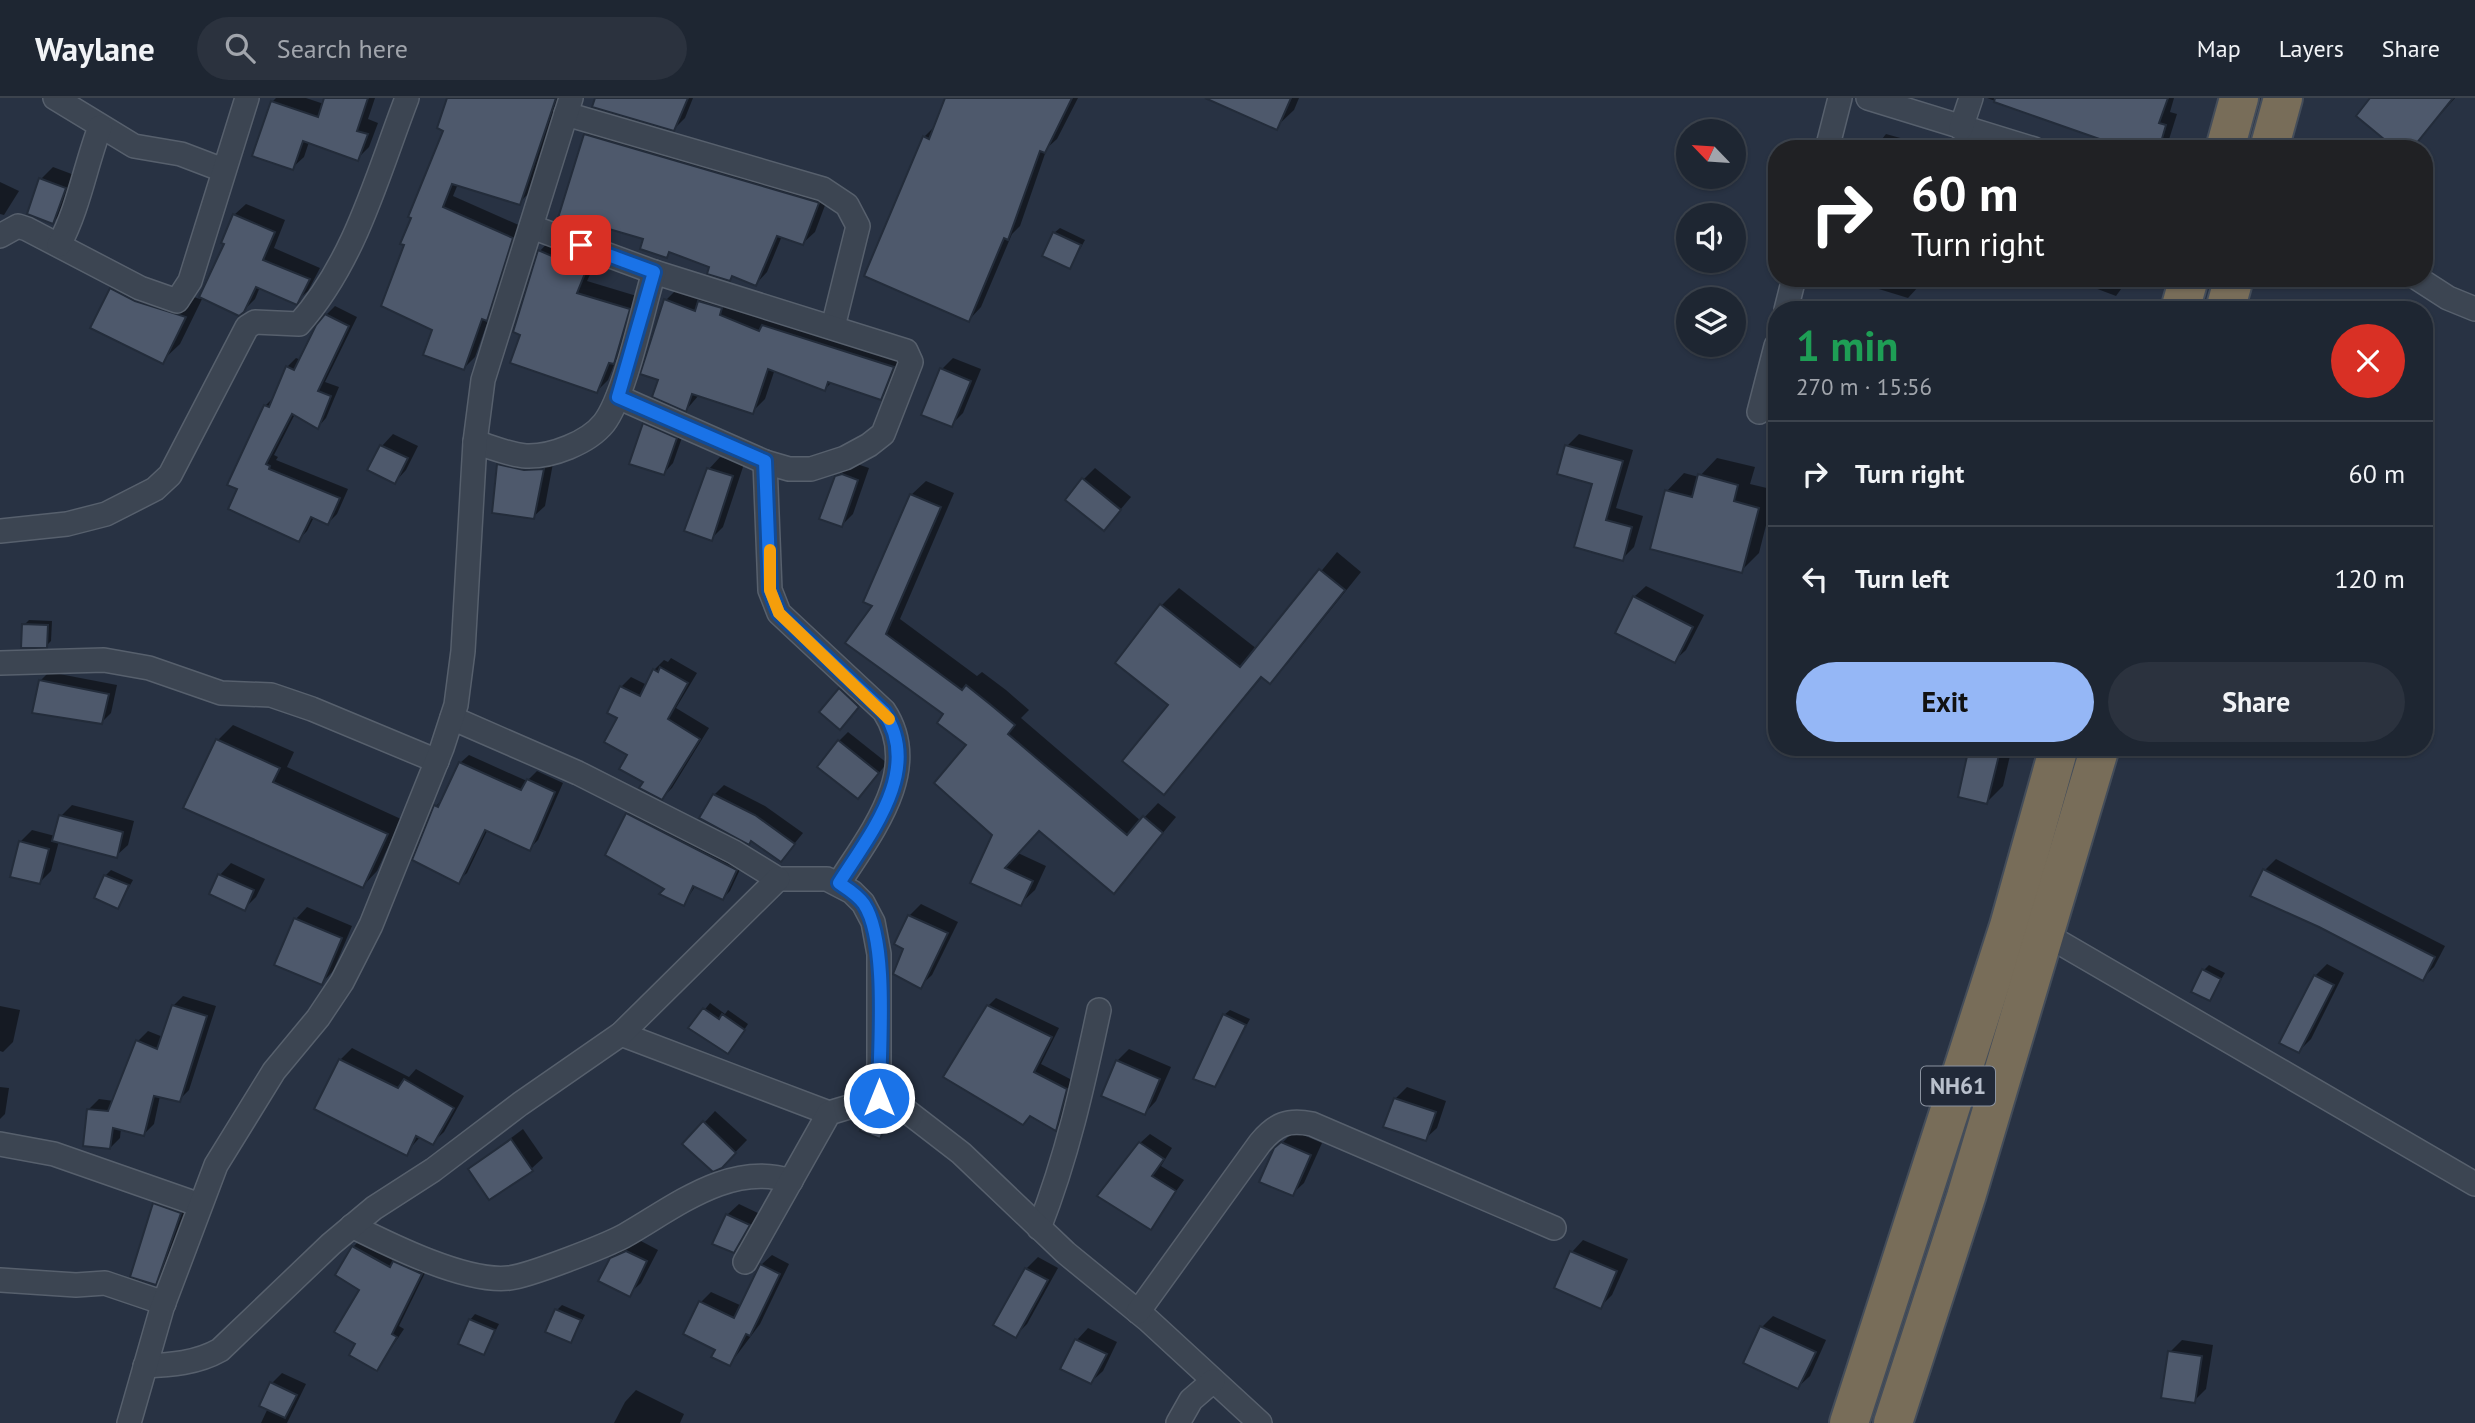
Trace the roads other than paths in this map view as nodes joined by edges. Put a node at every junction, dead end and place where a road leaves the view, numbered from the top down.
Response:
1 (55, 98) edge
2 (247, 98) edge
3 (407, 98) edge
4 (1840, 98) edge
5 (1868, 98) edge
6 (1971, 98) edge
7 (2239, 98) edge
8 (2283, 98) edge
9 (569, 106) edge
10 (100, 127) junction
11 (1961, 128) junction
12 (1829, 140) edge
13 (2003, 140) edge
14 (2227, 140) edge
15 (2271, 140) edge
16 (223, 170) junction
17 (532, 227) junction
18 (0, 236) edge
19 (59, 245) junction
20 (654, 272) junction
21 (2431, 287) edge
22 (2475, 309) edge
23 (833, 327) junction
24 (1768, 377) edge
25 (618, 397) junction
26 (1759, 412) dead end
27 (475, 442) junction
28 (765, 461) junction
29 (0, 531) edge
30 (0, 663) edge
31 (452, 718) junction
32 (2056, 756) edge
33 (2097, 756) edge
34 (437, 761) junction
35 (778, 879) junction
36 (839, 883) junction
37 (2045, 934) junction
38 (1099, 1010) dead end
39 (621, 1034) junction
40 (879, 1098) junction
41 (830, 1113) junction
42 (0, 1144) edge
43 (791, 1181) junction
44 (2475, 1184) edge
45 (200, 1205) junction
46 (352, 1226) junction
47 (1039, 1228) junction
48 (1554, 1228) dead end
49 (745, 1262) dead end
50 (0, 1280) edge
51 (164, 1303) junction
52 (1138, 1312) junction
53 (145, 1366) junction
54 (1213, 1381) junction
55 (129, 1423) edge
56 (1178, 1423) edge
57 (1260, 1423) edge
58 (1849, 1423) edge
59 (1894, 1423) edge

1 - 10 street
2 - 16 street
3 - 29 street
4 - 12 street
5 - 11 street
6 - 11 street
7 - 14 highway
8 - 15 highway
9 - 17 street
9 - 23 street
10 - 16 street
10 - 19 street
11 - 13 street
16 - 19 street
17 - 20 street
17 - 27 street
18 - 19 street
20 - 23 street
20 - 25 street
21 - 22 street
23 - 28 street
24 - 26 street
25 - 27 street
25 - 28 street
27 - 31 street
28 - 36 street
30 - 34 street
31 - 34 street
31 - 35 street
32 - 58 highway, NH61
33 - 37 highway, NH61
34 - 45 street
35 - 36 street
35 - 39 street
36 - 40 street
37 - 44 street
37 - 59 highway, NH61
38 - 47 street
39 - 41 street
39 - 46 street
40 - 41 street
40 - 47 street
41 - 43 street
42 - 45 street
43 - 46 street
43 - 49 street
45 - 51 street
46 - 53 street
47 - 52 street
48 - 52 street
50 - 51 street
51 - 53 street
52 - 54 street
53 - 55 street
54 - 56 street
54 - 57 street

